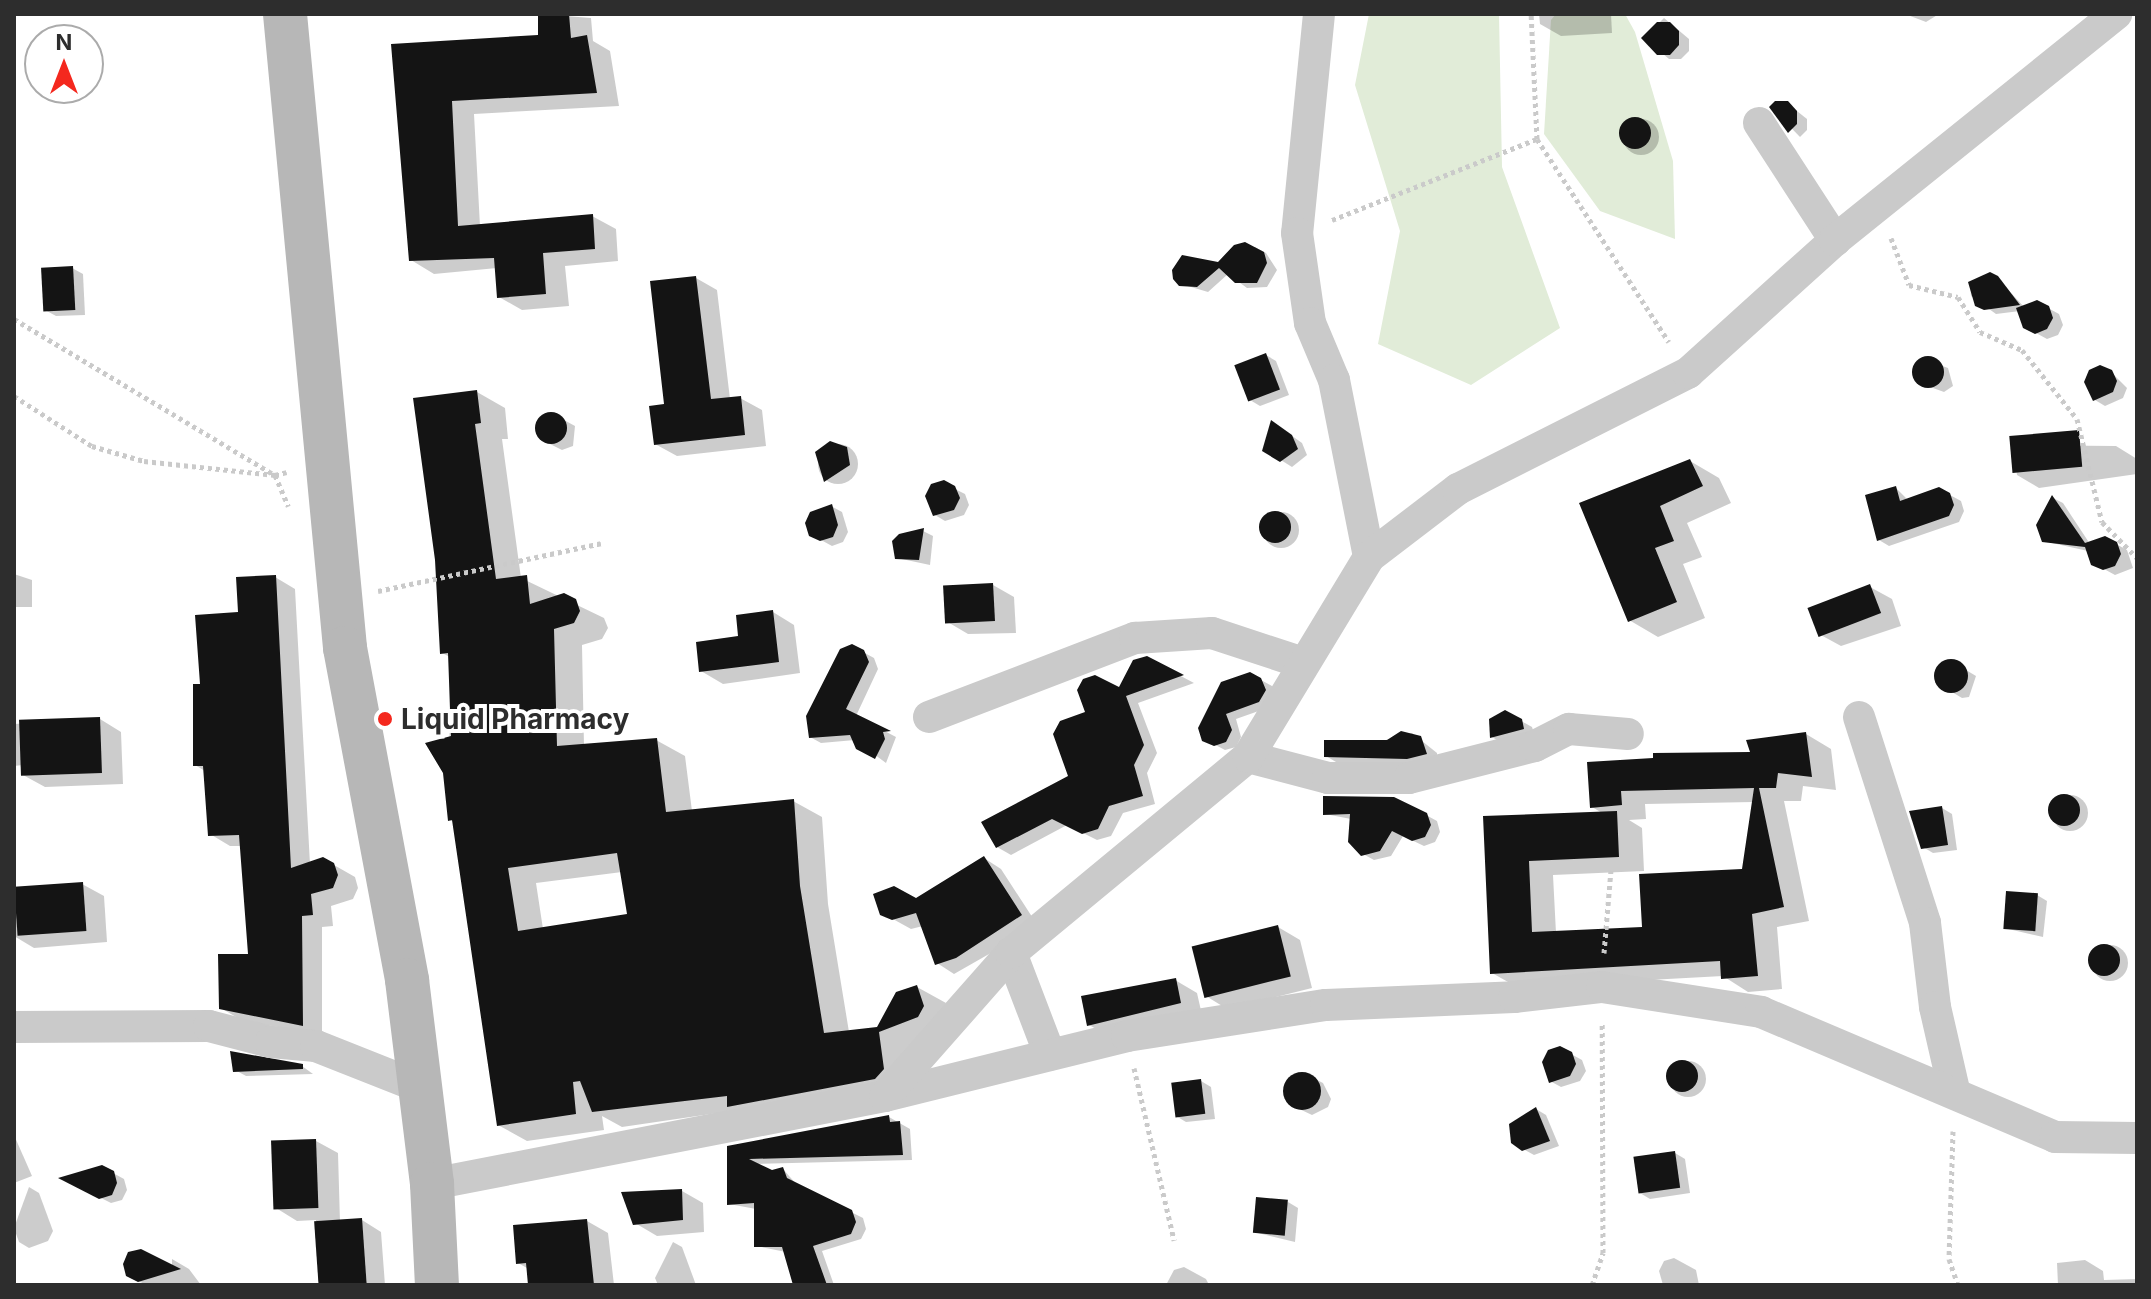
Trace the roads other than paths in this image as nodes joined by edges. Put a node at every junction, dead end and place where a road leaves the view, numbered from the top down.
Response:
1 (285, 14) edge
2 (1319, 14) edge
3 (2116, 14) edge
4 (1759, 123) dead end
5 (1835, 240) junction
6 (1369, 557) junction
7 (1303, 663) junction
8 (929, 717) dead end
9 (1859, 717) dead end
10 (1628, 734) dead end
11 (1248, 757) junction
12 (1011, 953) junction
13 (14, 1027) edge
14 (1050, 1055) junction
15 (417, 1086) junction
16 (1954, 1090) junction
17 (885, 1096) junction
18 (2137, 1138) edge
19 (432, 1184) junction
20 (437, 1285) edge

1 - 15 street
2 - 6 street
3 - 5 street
4 - 5 street
5 - 6 street
6 - 7 street
7 - 8 street
7 - 11 street
9 - 16 street
10 - 11 street
11 - 12 street
12 - 14 street
12 - 17 street
13 - 15 street
14 - 16 street
14 - 17 street
15 - 19 street
16 - 18 street
17 - 19 street
19 - 20 street

